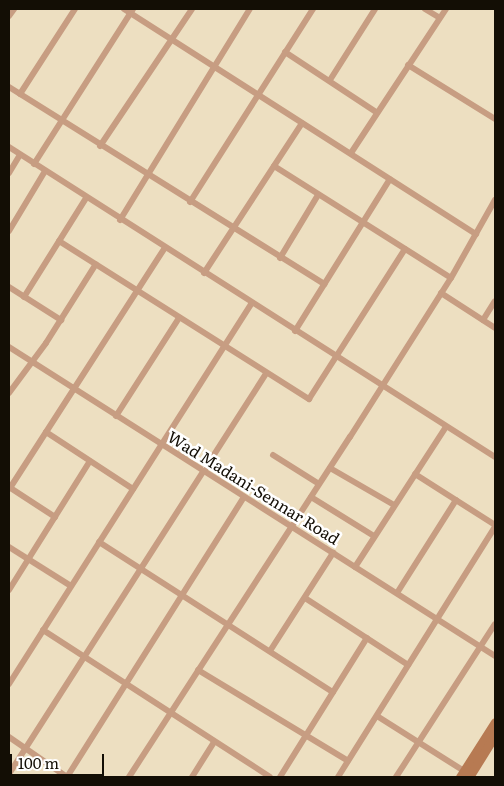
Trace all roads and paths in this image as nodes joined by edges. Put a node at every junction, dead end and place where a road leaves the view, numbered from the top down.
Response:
1 (14, 9) edge
2 (75, 9) edge
3 (124, 9) edge
4 (192, 9) edge
5 (250, 9) edge
6 (313, 9) edge
7 (375, 9) edge
8 (425, 9) edge
9 (446, 9) edge
10 (132, 11) edge
11 (9, 16) edge
12 (440, 18) junction
13 (172, 40) junction
14 (285, 52) junction
15 (408, 65) junction
16 (215, 68) junction
17 (330, 80) junction
18 (9, 86) edge
19 (20, 94) junction
20 (258, 95) junction
21 (376, 112) junction
22 (61, 119) junction
23 (495, 120) edge
24 (302, 123) junction
25 (100, 146) junction
26 (9, 147) edge
27 (352, 153) junction
28 (20, 155) junction
29 (34, 164) junction
30 (274, 166) junction
31 (45, 171) junction
32 (9, 173) edge
33 (148, 175) junction
34 (390, 180) junction
35 (318, 195) junction
36 (86, 198) junction
37 (495, 200) edge
38 (190, 202) junction
39 (120, 220) junction
40 (362, 223) junction
41 (233, 229) junction
42 (9, 230) edge
43 (476, 234) junction
44 (59, 241) junction
45 (164, 249) junction
46 (405, 250) junction
47 (280, 258) junction
48 (96, 264) junction
49 (204, 273) junction
50 (451, 278) junction
51 (324, 284) junction
52 (9, 286) edge
53 (137, 290) junction
54 (441, 293) junction
55 (24, 297) junction
56 (495, 301) edge
57 (252, 304) junction
58 (179, 318) junction
59 (61, 320) junction
60 (483, 320) junction
61 (495, 328) edge
62 (295, 331) junction
63 (224, 346) junction
64 (9, 348) edge
65 (336, 357) junction
66 (30, 362) junction
67 (266, 373) junction
68 (383, 386) junction
69 (73, 389) junction
70 (9, 393) edge
71 (116, 416) junction
72 (446, 427) junction
73 (46, 432) junction
74 (162, 444) junction
75 (273, 455) dead end
76 (495, 457) edge
77 (90, 461) junction
78 (330, 468) junction
79 (203, 471) junction
80 (415, 474) junction
81 (319, 484) junction
82 (9, 487) edge
83 (133, 489) junction
84 (244, 497) junction
85 (311, 497) junction
86 (456, 500) junction
87 (394, 505) junction
88 (55, 517) junction
89 (495, 526) edge
90 (292, 528) junction
91 (374, 536) junction
92 (99, 542) junction
93 (9, 546) edge
94 (333, 553) junction
95 (29, 559) junction
96 (355, 567) junction
97 (140, 570) junction
98 (71, 586) junction
99 (9, 590) edge
100 (397, 594) junction
101 (182, 596) junction
102 (305, 598) junction
103 (438, 619) junction
104 (227, 624) junction
105 (495, 624) edge
106 (43, 630) junction
107 (367, 638) junction
108 (481, 646) junction
109 (270, 652) junction
110 (495, 656) edge
111 (84, 657) junction
112 (408, 665) junction
113 (198, 670) junction
114 (10, 680) edge
115 (126, 684) junction
116 (333, 692) junction
117 (170, 712) junction
118 (377, 716) junction
119 (495, 722) edge
120 (495, 735) edge
121 (306, 736) junction
122 (9, 737) edge
123 (214, 742) junction
124 (419, 742) junction
125 (26, 748) junction
126 (348, 761) junction
127 (9, 774) edge
128 (468, 776) edge
129 (67, 777) edge
130 (129, 777) edge
131 (192, 777) edge
132 (270, 777) edge
133 (280, 777) edge
134 (338, 777) edge
135 (396, 777) edge

1 - 11 street
2 - 19 street
3 - 10 street
4 - 13 street
5 - 16 street
6 - 14 street
7 - 17 street
8 - 12 street
9 - 12 street
10 - 13 street
10 - 22 street
12 - 15 street
13 - 16 street
13 - 25 street
14 - 17 street
14 - 20 street
15 - 21 street
15 - 23 street
16 - 20 street
16 - 33 street
17 - 21 street
18 - 19 street
19 - 22 street
20 - 24 street
20 - 38 street
21 - 27 street
22 - 25 street
22 - 29 street
24 - 27 street
24 - 30 street
25 - 33 street
26 - 28 street
27 - 34 street
28 - 29 street
28 - 32 street
29 - 31 street
30 - 35 street
30 - 41 street
31 - 36 street
31 - 42 street
33 - 38 street
33 - 39 street
34 - 40 street
34 - 43 street
35 - 40 street
35 - 47 street
36 - 39 street
36 - 44 street
37 - 43 street
38 - 41 street
39 - 45 street
40 - 46 street
40 - 51 street
41 - 47 street
41 - 49 street
43 - 50 street
44 - 48 street
44 - 55 street
45 - 49 street
45 - 53 street
46 - 50 street
46 - 65 street
47 - 51 street
48 - 53 street
48 - 59 street
49 - 57 street
50 - 54 street
51 - 62 street
52 - 55 street
53 - 58 street
53 - 69 street
54 - 60 street
54 - 68 street
55 - 59 street
56 - 60 street
57 - 62 street
57 - 63 street
58 - 63 street
58 - 71 street
59 - 66 street
60 - 61 street
62 - 65 street
63 - 67 street
63 - 74 street
64 - 66 street, Wad Madani-Sennar Road
65 - 67 street
65 - 68 street
66 - 69 street, Wad Madani-Sennar Road
66 - 70 street
67 - 79 street
68 - 72 street
68 - 78 street
69 - 71 street, Wad Madani-Sennar Road
69 - 73 street
71 - 74 street, Wad Madani-Sennar Road
72 - 76 street
72 - 80 street
73 - 77 street
73 - 82 street
74 - 79 street, Wad Madani-Sennar Road
74 - 83 street
75 - 81 street
77 - 83 street
77 - 88 street
78 - 81 street
78 - 87 street
79 - 84 street, Wad Madani-Sennar Road
79 - 97 street
80 - 86 street
80 - 87 street
81 - 85 street
82 - 88 street
83 - 92 street
84 - 90 street, Wad Madani-Sennar Road
84 - 101 street
85 - 90 street
85 - 91 street
86 - 89 street
86 - 100 street
87 - 91 street
88 - 95 street
89 - 103 street
90 - 94 street, Wad Madani-Sennar Road
90 - 104 street
91 - 96 street
92 - 97 street
92 - 98 street
93 - 95 street
94 - 96 street, Wad Madani-Sennar Road
94 - 102 street
95 - 98 street
95 - 99 street
96 - 100 street, Wad Madani-Sennar Road
97 - 101 street
97 - 111 street
98 - 106 street
100 - 103 street, Wad Madani-Sennar Road
101 - 104 street
101 - 115 street
102 - 107 street
102 - 109 street
103 - 108 street, Wad Madani-Sennar Road
103 - 112 street
104 - 109 street
104 - 113 street
105 - 108 street
106 - 111 street
106 - 114 street
107 - 112 street
107 - 116 street
108 - 110 street, Wad Madani-Sennar Road
108 - 124 street
109 - 116 street
111 - 115 street
111 - 125 street
112 - 118 street
113 - 117 street
113 - 121 street
115 - 117 street
115 - 129 street
116 - 121 street
117 - 123 street
117 - 130 street
118 - 124 street
118 - 126 street
119 - 128 street
120 - 128 street
121 - 126 street
121 - 133 street
122 - 125 street
123 - 131 street
123 - 132 street
124 - 128 street
124 - 135 street
125 - 127 street
125 - 129 street
126 - 134 street

